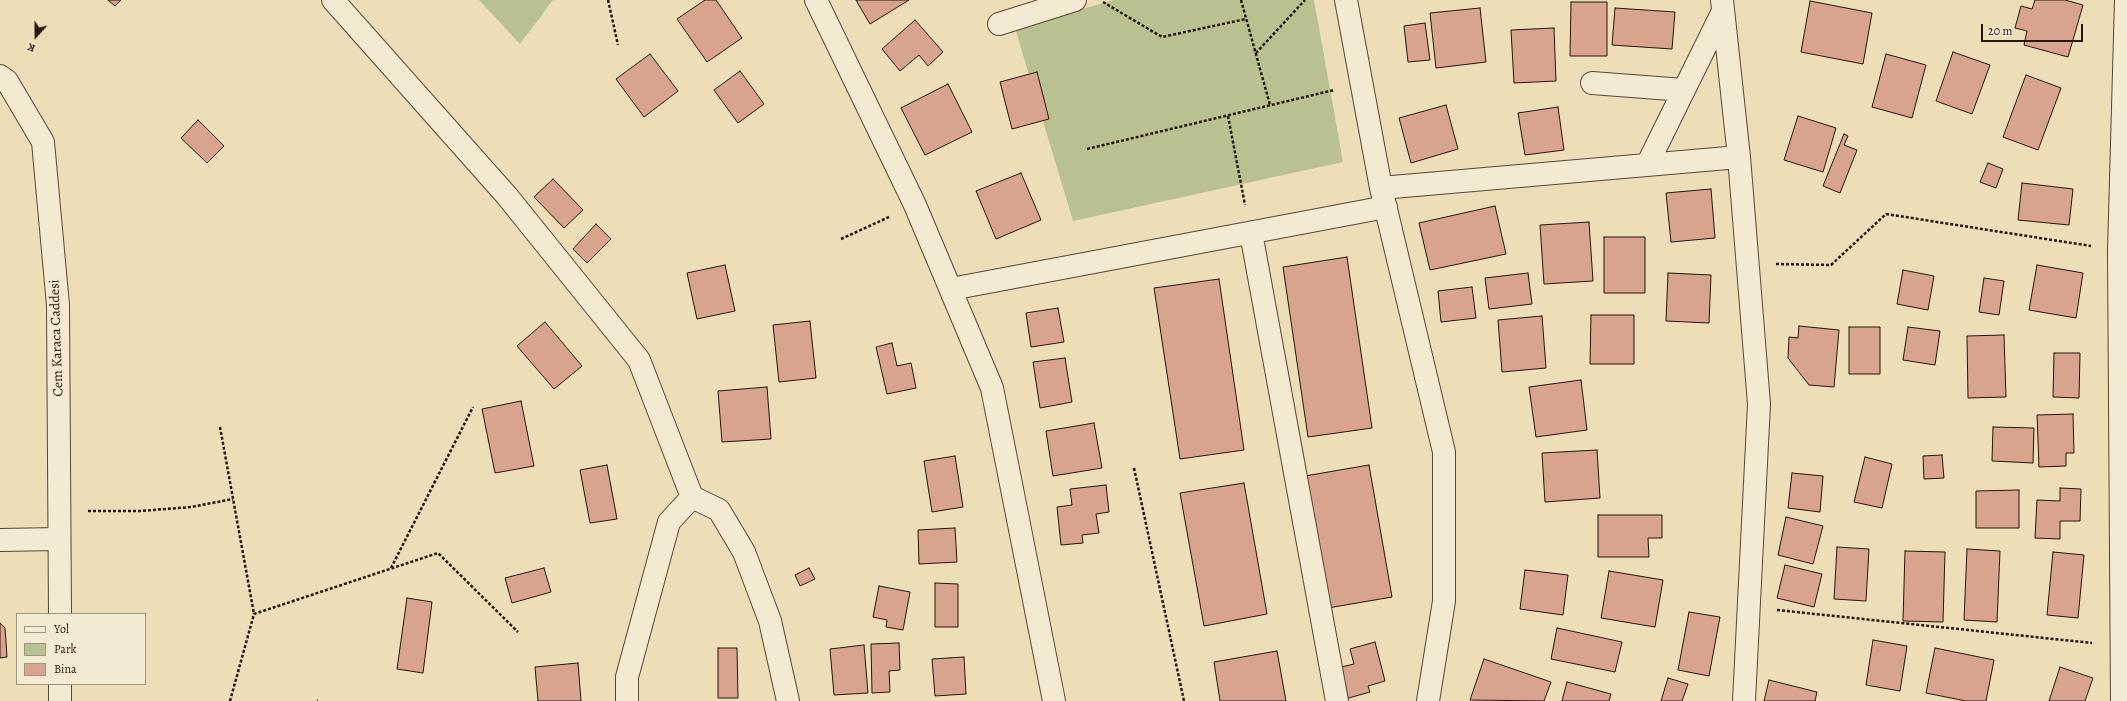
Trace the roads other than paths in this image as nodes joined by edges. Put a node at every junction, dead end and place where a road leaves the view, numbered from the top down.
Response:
1 (333, 0) edge
2 (816, 0) edge
3 (1075, 0) edge
4 (1346, 0) edge
5 (2126, 0) edge
6 (1722, 6) edge
7 (999, 24) dead end
8 (0, 76) edge
9 (1592, 83) dead end
10 (1684, 90) junction
11 (1740, 157) junction
12 (1647, 165) junction
13 (1384, 198) junction
14 (1251, 233) junction
15 (951, 289) junction
16 (692, 497) junction
17 (59, 539) junction
18 (0, 540) edge
19 (60, 613) edge
20 (60, 685) edge
21 (60, 701) edge
22 (627, 701) edge
23 (788, 701) edge
24 (1054, 701) edge
25 (1337, 701) edge
26 (1428, 701) edge
27 (1744, 701) edge
28 (2122, 701) edge

1 - 16 street
2 - 15 street
3 - 7 street
4 - 13 street
5 - 28 street
6 - 10 street
6 - 11 street
8 - 17 street, Cem Karaca Caddesi
9 - 10 street
10 - 12 street
11 - 12 street
11 - 27 street
12 - 13 street
13 - 14 street
13 - 26 street
14 - 15 street
14 - 25 street
15 - 24 street
16 - 22 street
16 - 23 street
17 - 18 street
17 - 19 street, Cem Karaca Caddesi
20 - 21 street

